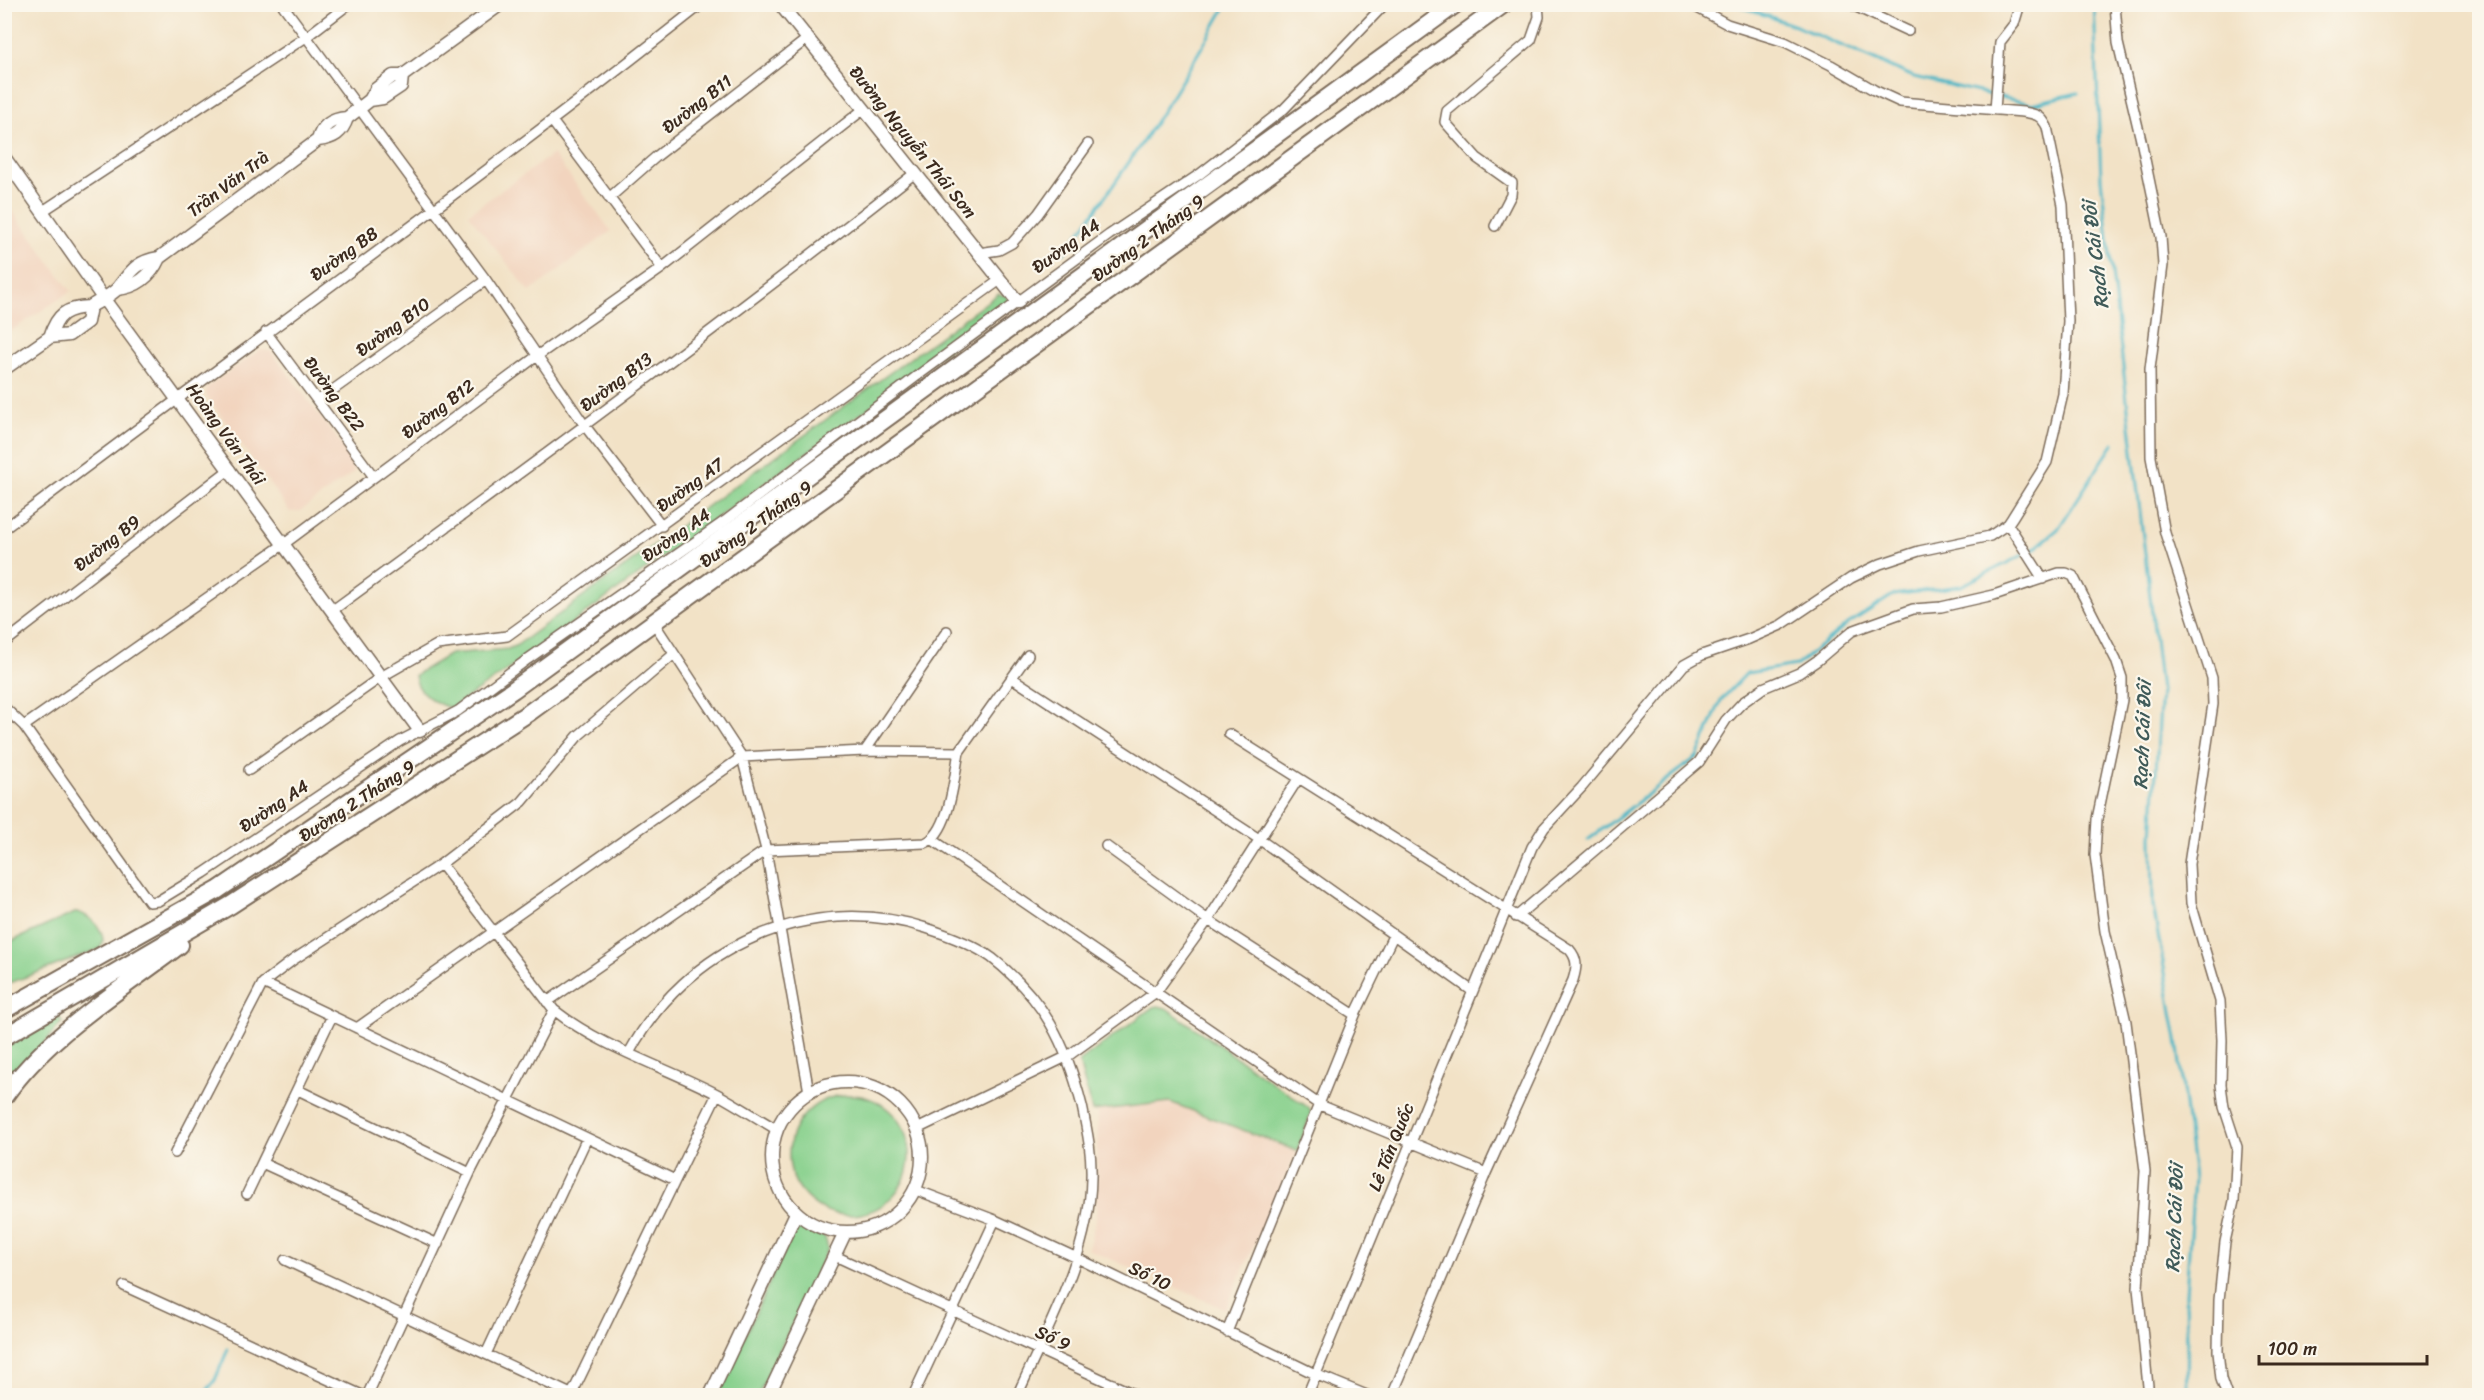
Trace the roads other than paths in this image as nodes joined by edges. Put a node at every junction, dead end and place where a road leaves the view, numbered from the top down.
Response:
1 (282, 4) edge
2 (349, 4) edge
3 (501, 4) edge
4 (702, 4) edge
5 (780, 4) edge
6 (1385, 4) edge
7 (1456, 4) edge
8 (1504, 4) edge
9 (1538, 4) edge
10 (1690, 4) edge
11 (1850, 4) edge
12 (2020, 4) edge
13 (2115, 4) edge
14 (1908, 31) dead end
15 (306, 37) junction
16 (807, 39) junction
17 (1995, 105) junction
18 (359, 108) junction
19 (864, 110) junction
20 (552, 121) junction
21 (1088, 144) dead end
22 (7, 163) edge
23 (915, 173) junction
24 (609, 198) junction
25 (433, 209) junction
26 (44, 212) junction
27 (1495, 226) dead end
28 (979, 253) junction
29 (662, 268) junction
30 (486, 280) junction
31 (1000, 280) junction
32 (104, 298) junction
33 (1018, 302) junction
34 (90, 307) junction
35 (266, 332) junction
36 (50, 337) junction
37 (537, 356) junction
38 (4, 369) edge
39 (178, 397) junction
40 (319, 400) junction
41 (585, 426) junction
42 (230, 469) junction
43 (374, 477) junction
44 (2008, 524) junction
45 (662, 526) junction
46 (4, 528) edge
47 (284, 544) junction
48 (2043, 579) junction
49 (333, 610) junction
50 (654, 623) junction
51 (947, 631) dead end
52 (4, 644) edge
53 (674, 654) junction
54 (1028, 655) dead end
55 (381, 677) junction
56 (1012, 678) junction
57 (4, 707) edge
58 (24, 726) junction
59 (420, 731) junction
60 (1229, 734) dead end
61 (865, 751) junction
62 (959, 752) junction
63 (742, 758) junction
64 (249, 770) dead end
65 (1298, 779) junction
66 (1259, 839) junction
67 (933, 840) junction
68 (1106, 846) dead end
69 (766, 850) junction
70 (441, 864) junction
71 (231, 905) junction
72 (1506, 911) junction
73 (1516, 917) junction
74 (1208, 920) junction
75 (778, 927) junction
76 (493, 932) junction
77 (1393, 936) junction
78 (263, 983) junction
79 (1471, 990) junction
80 (1156, 992) junction
81 (547, 1002) junction
82 (4, 1008) edge
83 (554, 1011) junction
84 (1355, 1015) junction
85 (332, 1016) junction
86 (357, 1028) junction
87 (4, 1037) edge
88 (629, 1053) junction
89 (1068, 1056) junction
90 (298, 1090) junction
91 (809, 1092) junction
92 (717, 1094) junction
93 (4, 1097) edge
94 (506, 1099) junction
95 (1320, 1105) junction
96 (776, 1129) junction
97 (917, 1129) junction
98 (587, 1138) junction
99 (1410, 1143) junction
100 (175, 1153) dead end
101 (262, 1163) junction
102 (470, 1173) junction
103 (1486, 1173) junction
104 (675, 1180) junction
105 (916, 1190) junction
106 (247, 1194) dead end
107 (796, 1213) junction
108 (995, 1220) junction
109 (845, 1233) junction
110 (438, 1244) junction
111 (833, 1255) junction
112 (1077, 1258) junction
113 (285, 1260) dead end
114 (124, 1286) dead end
115 (953, 1310) junction
116 (405, 1316) junction
117 (1227, 1332) junction
118 (1038, 1349) junction
119 (486, 1354) junction
120 (1316, 1374) junction
121 (1113, 1384) junction
122 (365, 1395) edge
123 (572, 1395) edge
124 (710, 1395) edge
125 (768, 1395) edge
126 (913, 1395) edge
127 (1017, 1395) edge
128 (1108, 1395) edge
129 (1138, 1395) edge
130 (1306, 1395) edge
131 (1369, 1395) edge
132 (1392, 1395) edge
133 (2149, 1395) edge
134 (2227, 1395) edge

1 - 15 street
2 - 15 street
3 - 18 street
4 - 20 street, Đường B8
5 - 16 street, Đường Nguyễn Thái Sơn
6 - 33 street, Đường A4
7 - 82 highway, Đường 2 Tháng 9
8 - 50 highway, Đường 2 Tháng 9
9 - 27 street
10 - 17 street
11 - 14 street
12 - 17 street
13 - 134 street
15 - 18 street
15 - 26 street
16 - 19 street, Đường Nguyễn Thái Sơn
16 - 24 street, Đường B11
17 - 44 street
18 - 25 street
18 - 32 street, Trần Văn Trà
19 - 23 street, Đường Nguyễn Thái Sơn
19 - 29 street, Đường B12
20 - 24 street
20 - 25 street, Đường B8
21 - 28 street
22 - 26 street, Hoàng Văn Thái
23 - 28 street, Đường Nguyễn Thái Sơn
23 - 41 street, Đường B13
24 - 29 street
25 - 30 street
25 - 35 street, Đường B8
26 - 32 street, Hoàng Văn Thái
28 - 31 street, Đường Nguyễn Thái Sơn
29 - 37 street, Đường B12
30 - 37 street
30 - 40 street, Đường B10
31 - 33 street, Đường Nguyễn Thái Sơn
31 - 45 street, Đường A7
32 - 34 street, Trần Văn Trà
32 - 39 street, Hoàng Văn Thái
33 - 59 street, Đường A4
34 - 36 street
34 - 36 street
35 - 39 street, Đường B8
35 - 40 street, Đường B22
36 - 38 street
37 - 41 street
37 - 43 street, Đường B12
39 - 42 street, Hoàng Văn Thái
39 - 46 street, Đường B8
40 - 43 street, Đường B22
41 - 45 street
41 - 49 street, Đường B13
42 - 47 street, Hoàng Văn Thái
42 - 52 street, Đường B9
43 - 47 street, Đường B12
44 - 48 street
44 - 72 street, Lê Tấn Quốc
45 - 55 street, Đường A7
47 - 49 street, Hoàng Văn Thái
47 - 58 street, Đường B12
48 - 73 street
48 - 133 street
49 - 55 street, Hoàng Văn Thái
50 - 53 street
50 - 71 highway, Đường 2 Tháng 9
51 - 61 street
53 - 63 street
53 - 70 street
54 - 56 street
55 - 59 street, Hoàng Văn Thái
55 - 64 street, Đường A7
56 - 62 street
56 - 66 street
57 - 58 street, Đường A4
58 - 59 street, Đường A4
60 - 65 street
61 - 62 street
61 - 63 street
62 - 67 street
63 - 69 street
63 - 76 street
65 - 66 street
65 - 72 street
66 - 74 street
66 - 77 street
67 - 69 street
67 - 80 street
68 - 74 street
69 - 75 street
69 - 81 street
70 - 76 street
70 - 78 street
71 - 87 highway, Đường 2 Tháng 9
71 - 93 highway
72 - 73 street
72 - 79 street, Lê Tấn Quốc
73 - 103 street
74 - 80 street
74 - 84 street
75 - 88 street
75 - 89 street
75 - 91 street
76 - 81 street
76 - 86 street
77 - 79 street
77 - 84 street
78 - 85 street
78 - 100 street
79 - 99 street, Lê Tấn Quốc
80 - 89 street
80 - 95 street
81 - 83 street
83 - 88 street
83 - 94 street
84 - 95 street
85 - 86 street
85 - 90 street
86 - 94 street
88 - 92 street
89 - 97 street
89 - 112 street
90 - 101 street
90 - 102 street
91 - 96 street
91 - 97 street
92 - 96 street
92 - 104 street
94 - 98 street
94 - 102 street
95 - 99 street
95 - 117 street
96 - 107 street
97 - 105 street
98 - 104 street
98 - 119 street
99 - 103 street
99 - 120 street, Lê Tấn Quốc
101 - 106 street
101 - 110 street
102 - 110 street
103 - 132 street
104 - 123 street
105 - 108 street, Số 10
105 - 109 street
107 - 109 street
107 - 124 street
108 - 112 street, Số 10
108 - 115 street
109 - 111 street
110 - 116 street
111 - 115 street, Số 9
111 - 125 street
112 - 117 street, Số 10
112 - 118 street
113 - 116 street
114 - 122 street
115 - 118 street, Số 9
115 - 126 street
116 - 119 street
116 - 122 street
117 - 120 street, Số 10
118 - 121 street, Số 9
118 - 127 street
119 - 123 street
120 - 130 street, Lê Tấn Quốc
120 - 131 street, Số 10
121 - 128 street
121 - 129 street, Số 9

